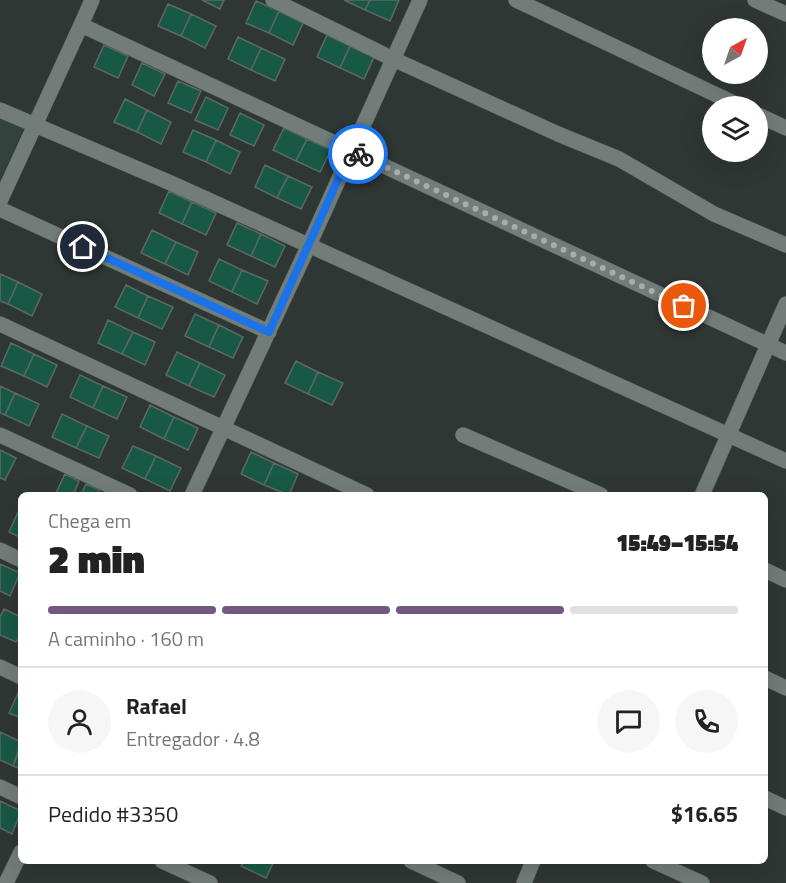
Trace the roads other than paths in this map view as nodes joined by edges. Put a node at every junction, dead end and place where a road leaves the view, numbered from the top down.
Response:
1 (92, 0) edge
2 (273, 0) edge
3 (420, 0) edge
4 (516, 0) edge
5 (755, 0) edge
6 (786, 14) edge
7 (81, 25) junction
8 (393, 59) junction
9 (719, 96) edge
10 (0, 110) edge
11 (768, 120) edge
12 (36, 126) junction
13 (786, 128) edge
14 (351, 151) junction
15 (0, 201) edge
16 (0, 209) edge
17 (309, 245) junction
18 (786, 245) edge
19 (786, 304) edge
20 (0, 324) edge
21 (269, 332) junction
22 (768, 344) junction
23 (786, 353) edge
24 (223, 429) junction
25 (0, 435) edge
26 (463, 435) dead end
27 (729, 436) junction
28 (786, 461) edge
29 (124, 492) edge
30 (193, 492) edge
31 (360, 492) edge
32 (594, 492) edge
33 (703, 492) edge
34 (0, 550) edge
35 (18, 559) edge
36 (768, 571) edge
37 (786, 580) edge
38 (0, 667) edge
39 (18, 676) edge
40 (768, 679) edge
41 (786, 688) edge
42 (0, 787) edge
43 (18, 796) edge
44 (768, 799) edge
45 (786, 808) edge
46 (18, 858) edge
47 (169, 864) edge
48 (417, 864) edge
49 (532, 864) edge
50 (660, 864) edge
51 (6, 883) edge
52 (210, 883) edge
53 (458, 883) edge
54 (524, 883) edge
55 (702, 883) edge

1 - 7 street
2 - 8 street
3 - 8 street
4 - 9 street
5 - 6 street
7 - 12 street
7 - 14 street
8 - 14 street
8 - 18 street
10 - 12 street
11 - 13 street
12 - 15 street
12 - 17 street
14 - 17 street
14 - 22 street
16 - 21 street
17 - 21 street
17 - 27 street
19 - 22 street
20 - 24 street
21 - 24 street
22 - 23 street
22 - 27 street
24 - 30 street
24 - 31 street
25 - 29 street
26 - 32 street
27 - 28 street
27 - 33 street
34 - 35 street
36 - 37 street
38 - 39 street
40 - 41 street
42 - 43 street
44 - 45 street
46 - 51 street
47 - 52 street
48 - 53 street
49 - 54 street
50 - 55 street

